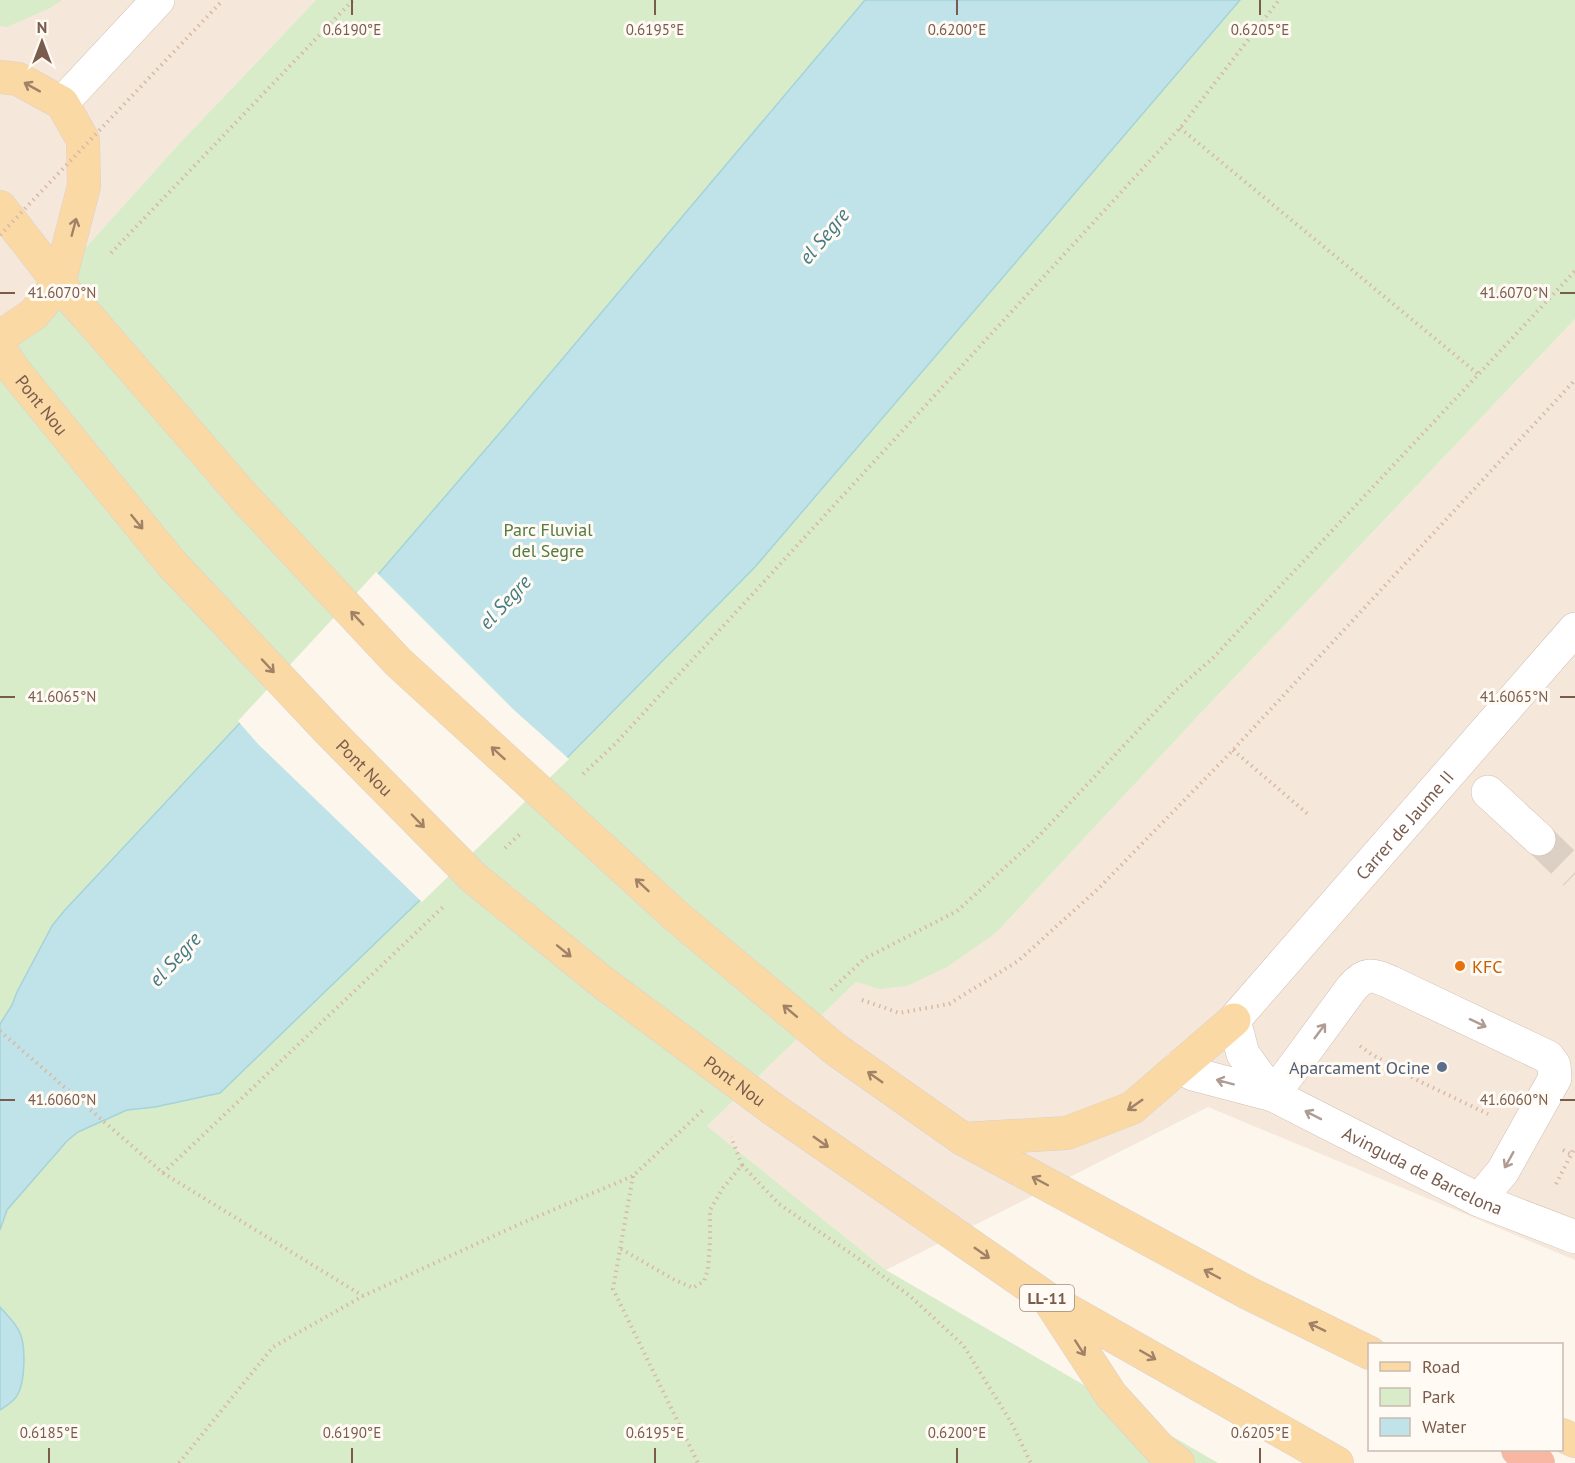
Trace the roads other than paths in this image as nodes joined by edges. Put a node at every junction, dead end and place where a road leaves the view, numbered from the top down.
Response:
1 (158, 0) edge
2 (0, 77) edge
3 (62, 103) junction
4 (0, 207) edge
5 (73, 300) junction
6 (0, 337) edge
7 (6, 359) edge
8 (1575, 629) edge
9 (1488, 792) dead end
10 (1539, 840) tunnel mouth
11 (1234, 1020) junction
12 (1179, 1067) junction
13 (1273, 1095) junction
14 (963, 1139) junction
15 (1479, 1200) junction
16 (1575, 1237) edge
17 (1048, 1299) junction
18 (1368, 1352) edge
19 (1521, 1451) edge
20 (1178, 1463) edge
21 (1337, 1463) edge
22 (1538, 1463) edge

1 - 3 street
3 -> 2 main road
5 -> 3 main road
4 - 5 main road
5 - 6 main road
14 -> 5 main road, bridge
7 -> 17 main road, Pont Nou / LL-11, bridge
8 - 11 street, Carrer de Jaume II
9 - 10 street
11 - 12 main road
11 - 13 street, Avinguda de Barcelona
13 -> 12 street, Avinguda de Barcelona
12 -> 14 main road
15 -> 13 street, Avinguda de Barcelona
13 -> 15 street
18 -> 14 main road
15 - 16 street, Avinguda de Barcelona
17 -> 20 main road
17 -> 21 main road, LL-11
19 - 22 highway

